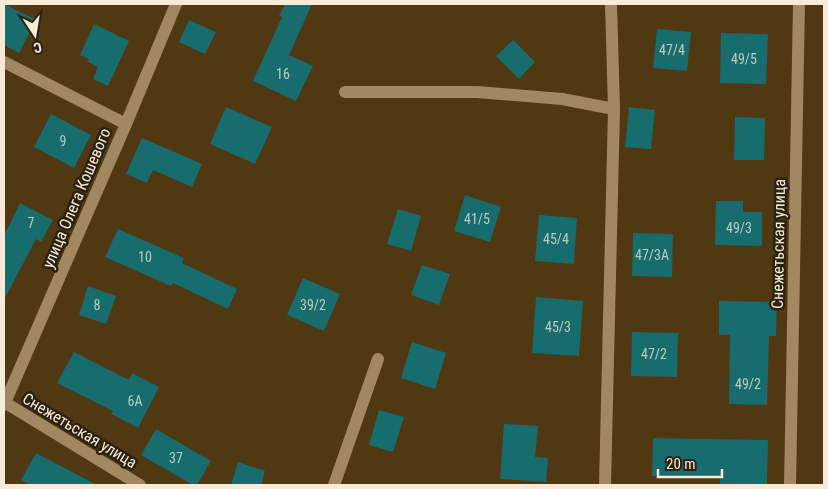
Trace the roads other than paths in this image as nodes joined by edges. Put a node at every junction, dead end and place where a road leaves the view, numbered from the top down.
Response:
1 (176, 4) edge
2 (612, 4) edge
3 (799, 4) edge
4 (4, 62) edge
5 (345, 92) dead end
6 (614, 109) junction
7 (126, 124) junction
8 (378, 359) dead end
9 (4, 403) edge
10 (140, 485) edge
11 (334, 485) edge
12 (605, 485) edge
13 (790, 485) edge

1 - 7 street, улица Олега Кошевого
2 - 6 street
3 - 13 street, Снежетьская улица
4 - 7 street
5 - 6 street
6 - 12 street
7 - 9 street, улица Олега Кошевого
8 - 11 street
9 - 10 street, Снежетьская улица

